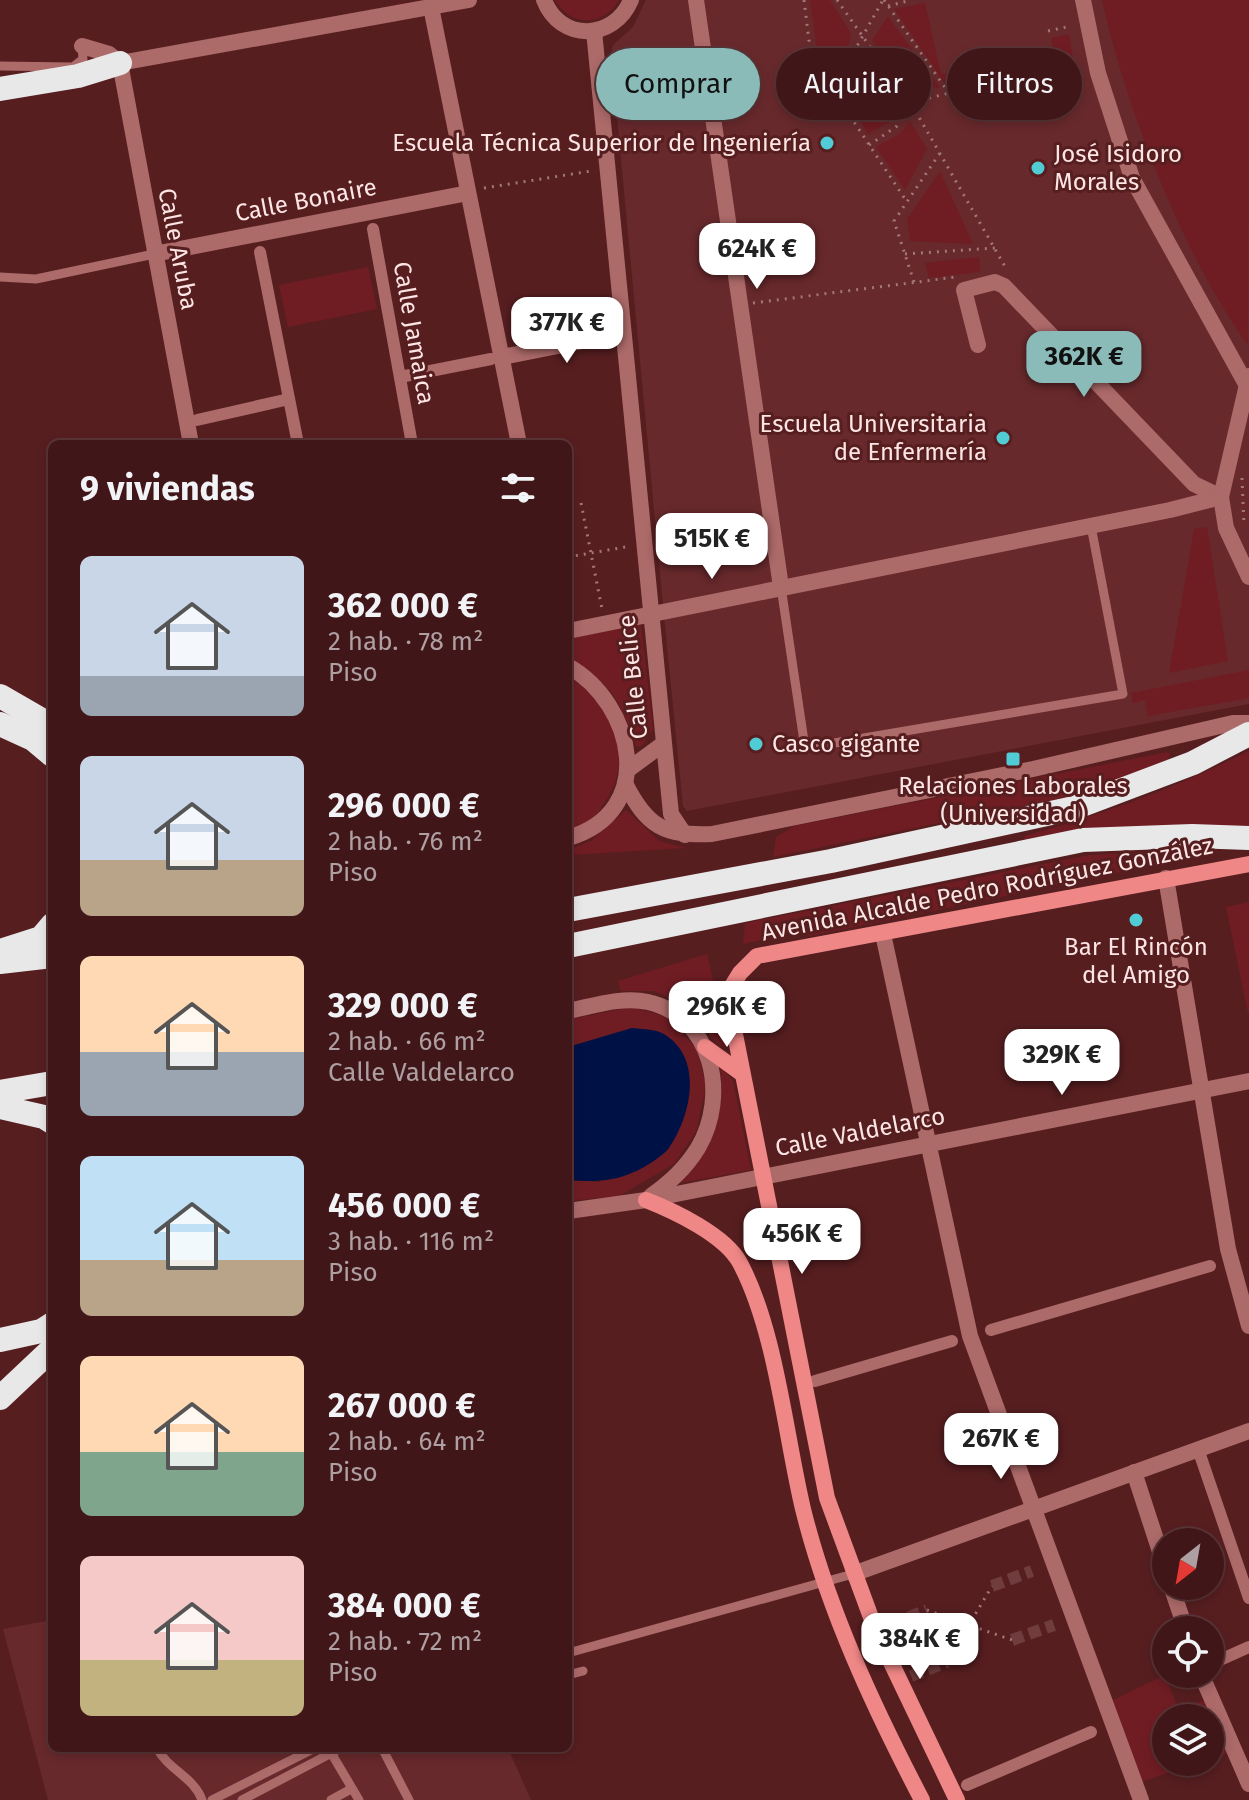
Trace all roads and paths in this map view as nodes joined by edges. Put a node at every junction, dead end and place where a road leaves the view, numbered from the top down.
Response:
1 (469, 0) edge
2 (544, 0) edge
3 (631, 0) edge
4 (696, 0) edge
5 (804, 0) edge
6 (837, 0) edge
7 (883, 0) edge
8 (911, 0) edge
9 (1083, 0) edge
10 (888, 6) junction
11 (431, 7) junction
12 (1071, 26) dead end
13 (594, 31) junction
14 (1048, 31) dead end
15 (861, 34) junction
16 (82, 46) joint
17 (810, 48) edge
18 (855, 48) edge
19 (871, 48) edge
20 (120, 63) junction
21 (0, 66) edge
22 (82, 69) junction
23 (0, 89) edge
24 (947, 90) edge
25 (852, 120) edge
26 (900, 120) edge
27 (920, 120) edge
28 (869, 145) junction
29 (940, 153) junction
30 (591, 171) dead end
31 (474, 191) junction
32 (907, 202) junction
33 (373, 229) dead end
34 (995, 248) junction
35 (260, 252) dead end
36 (154, 254) junction
37 (905, 254) junction
38 (1007, 270) dead end
39 (0, 277) edge
40 (960, 277) dead end
41 (914, 282) junction
42 (749, 304) dead end
43 (623, 333) junction
44 (978, 345) dead end
45 (496, 358) junction
46 (400, 377) junction
47 (1247, 379) edge
48 (289, 399) junction
49 (197, 420) dead end
50 (190, 440) edge
51 (297, 440) edge
52 (411, 440) edge
53 (518, 440) edge
54 (1242, 475) dead end
55 (1221, 497) junction
56 (581, 503) dead end
57 (1091, 526) junction
58 (1244, 529) dead end
59 (634, 545) dead end
60 (591, 553) junction
61 (572, 556) edge
62 (1249, 577) edge
63 (781, 587) junction
64 (603, 613) dead end
65 (651, 614) junction
66 (572, 630) edge
67 (572, 668) edge
68 (0, 696) edge
69 (1249, 723) edge
70 (0, 724) edge
71 (48, 724) edge
72 (1249, 734) edge
73 (663, 744) junction
74 (48, 752) edge
75 (627, 776) junction
76 (685, 835) junction
77 (572, 836) edge
78 (1249, 838) edge
79 (1249, 864) edge
80 (1166, 878) junction
81 (572, 909) edge
82 (48, 930) edge
83 (883, 934) junction
84 (572, 945) edge
85 (0, 951) edge
86 (48, 956) edge
87 (0, 962) edge
88 (572, 1010) edge
89 (705, 1047) junction
90 (741, 1073) junction
91 (1249, 1081) edge
92 (48, 1084) edge
93 (1204, 1090) junction
94 (0, 1092) edge
95 (0, 1107) edge
96 (48, 1120) edge
97 (928, 1143) junction
98 (763, 1176) junction
99 (646, 1200) junction
100 (572, 1210) edge
101 (1210, 1266) dead end
102 (1249, 1326) edge
103 (48, 1327) edge
104 (991, 1330) dead end
105 (0, 1340) edge
106 (952, 1341) dead end
107 (48, 1353) edge
108 (815, 1381) dead end
109 (0, 1398) edge
110 (1249, 1431) edge
111 (1198, 1449) junction
112 (1134, 1472) junction
113 (1033, 1507) junction
114 (1152, 1528) edge
115 (853, 1574) junction
116 (824, 1583) junction
117 (992, 1586) tunnel mouth
118 (1249, 1598) edge
119 (927, 1610) tunnel mouth
120 (969, 1625) junction
121 (1012, 1640) tunnel mouth
122 (1249, 1647) edge
123 (572, 1652) edge
124 (1224, 1660) edge
125 (947, 1662) tunnel mouth
126 (583, 1671) dead end
127 (572, 1674) edge
128 (1213, 1688) edge
129 (1091, 1732) dead end
130 (159, 1752) edge
131 (307, 1752) edge
132 (328, 1752) edge
133 (331, 1752) edge
134 (384, 1752) edge
135 (1249, 1784) edge
136 (967, 1785) dead end
137 (351, 1789) junction
138 (202, 1800) edge
139 (212, 1800) edge
140 (242, 1800) edge
141 (331, 1800) edge
142 (359, 1800) edge
143 (409, 1800) edge
144 (922, 1800) edge
145 (957, 1800) edge
146 (1141, 1800) edge

1 - 11 street
2 - 13 street
3 - 13 street
4 - 63 street
5 - 17 path
6 - 15 path
7 - 10 path
7 - 15 path
8 - 10 path
9 - 47 street
10 - 24 path
11 - 20 street
11 - 31 street
12 - 14 path
13 - 43 street, Calle Belice
15 - 18 path
15 - 19 path
16 - 20 street
16 - 22 lane
20 - 22 highway
20 - 36 street, Calle Aruba
21 - 22 lane
22 - 23 highway
25 - 28 path
26 - 28 path
27 - 29 path
28 - 32 path
29 - 32 path
29 - 34 path
30 - 31 path
31 - 36 street, Calle Bonaire
31 - 45 street
32 - 37 path
33 - 46 street, Calle Jamaica
34 - 37 path
34 - 38 path
35 - 48 street
36 - 39 lane
36 - 50 street, Calle Aruba
37 - 41 path
40 - 41 path
41 - 42 path
43 - 45 street
43 - 65 street, Calle Belice
44 - 55 street
45 - 46 street
45 - 53 street
46 - 52 street, Calle Jamaica
47 - 55 street
48 - 49 street
48 - 51 street
54 - 58 path
55 - 57 street
55 - 62 street
56 - 60 path
57 - 63 street
57 - 63 lane
59 - 60 path
60 - 61 path
60 - 64 path
63 - 65 street
65 - 66 street
65 - 73 street, Calle Belice
67 - 75 street
68 - 71 highway
69 - 76 street
70 - 74 highway
72 - 81 highway
73 - 75 street
73 - 76 street, Calle Belice
75 - 76 street
75 - 77 street
78 - 84 highway
79 - 80 main road, Avenida Alcalde Pedro Rodríguez González
80 - 83 main road, Avenida Alcalde Pedro Rodríguez González
80 - 93 street
82 - 85 highway
83 - 90 main road, Avenida Alcalde Pedro Rodríguez González
83 - 97 street
86 - 87 highway
88 - 89 street
89 - 90 main road
89 - 99 street
90 - 98 main road
91 - 93 street, Calle Valdelarco
92 - 94 highway
93 - 97 street, Calle Valdelarco
93 - 102 street
95 - 96 highway
97 - 98 street, Calle Valdelarco
97 - 113 street
98 - 99 street, Calle Valdelarco
98 - 115 main road
99 - 100 street, Calle Valdelarco
99 - 116 main road
101 - 104 street
103 - 105 highway
106 - 108 street
107 - 109 highway
110 - 111 street
111 - 112 street
111 - 118 street
112 - 113 street
112 - 114 street
113 - 115 street
113 - 146 street
115 - 116 lane
115 - 145 main road
116 - 123 lane
116 - 144 main road
117 - 120 path
119 - 120 path
120 - 121 path
120 - 125 path
122 - 124 street
126 - 127 lane
128 - 135 street
129 - 136 street
130 - 138 lane
131 - 139 lane
132 - 140 lane
133 - 137 lane
134 - 143 lane
137 - 141 lane
137 - 142 lane

